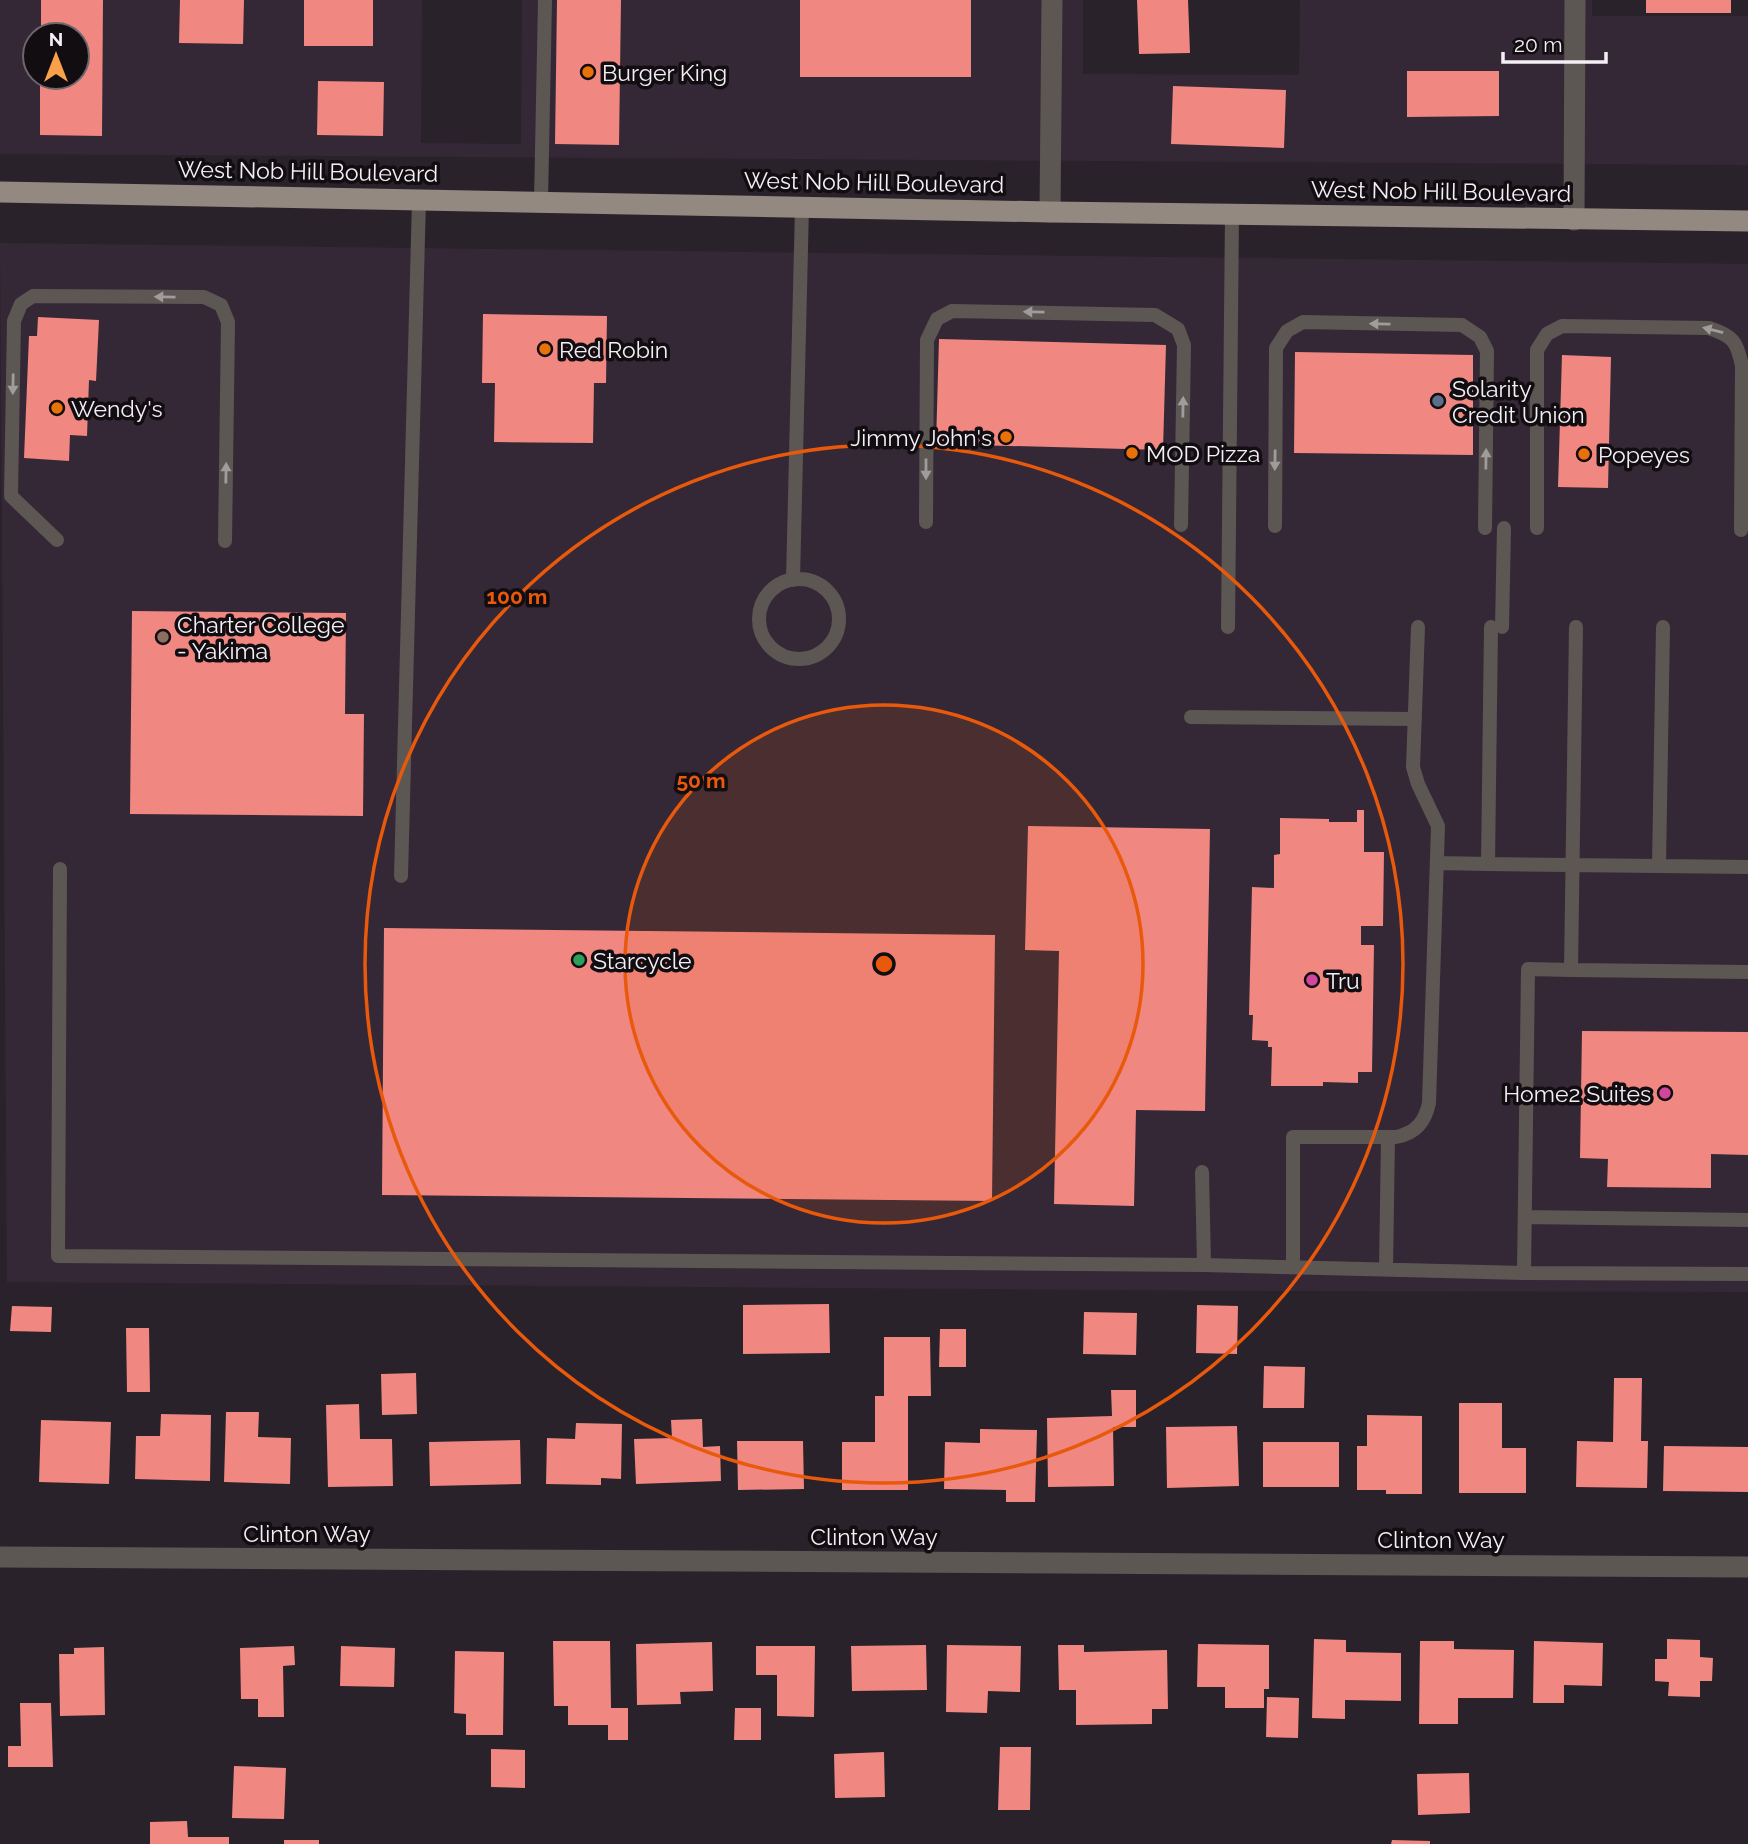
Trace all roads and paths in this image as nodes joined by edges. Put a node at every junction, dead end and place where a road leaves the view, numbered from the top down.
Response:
1 (545, 0) edge
2 (1052, 0) edge
3 (1575, 0) edge
4 (0, 192) edge
5 (419, 200) junction
6 (541, 202) junction
7 (802, 207) junction
8 (1050, 212) junction
9 (1232, 214) junction
10 (1574, 220) junction
11 (1748, 221) edge
12 (926, 522) dead end
13 (1181, 525) dead end
14 (1275, 526) dead end
15 (1485, 528) dead end
16 (1504, 528) dead end
17 (1537, 528) dead end
18 (1741, 530) dead end
19 (57, 540) dead end
20 (225, 541) dead end
21 (793, 580) junction
22 (1228, 627) dead end
23 (1418, 627) dead end
24 (1576, 627) dead end
25 (1663, 627) dead end
26 (1191, 717) dead end
27 (1415, 719) junction
28 (1437, 863) junction
29 (1488, 864) junction
30 (1572, 865) junction
31 (1659, 866) junction
32 (1748, 867) edge
33 (60, 869) dead end
34 (401, 876) dead end
35 (1571, 970) junction
36 (1748, 972) edge
37 (1388, 1137) junction
38 (1202, 1172) dead end
39 (1525, 1217) junction
40 (1748, 1220) edge
41 (1204, 1265) junction
42 (1293, 1267) junction
43 (1386, 1269) junction
44 (1524, 1273) junction
45 (1748, 1274) edge
46 (0, 1558) edge
47 (1748, 1567) edge

1 - 6 lane
2 - 8 street
3 - 10 street
4 - 5 main road, West Nob Hill Boulevard
5 - 6 main road, West Nob Hill Boulevard
5 - 34 lane
6 - 7 main road, West Nob Hill Boulevard
7 - 8 main road, West Nob Hill Boulevard
7 - 21 lane
8 - 9 main road, West Nob Hill Boulevard
9 - 10 main road, West Nob Hill Boulevard
9 - 22 lane
10 - 11 main road, West Nob Hill Boulevard
13 -> 12 lane
15 -> 14 lane
16 - 29 lane
18 -> 17 lane
20 -> 19 lane
21 - 21 lane
23 - 27 lane
24 - 30 lane
25 - 31 lane
26 - 27 lane
27 - 28 lane
28 - 29 lane
28 - 37 lane
29 - 30 lane
30 - 31 lane
30 - 35 lane
31 - 32 lane
33 - 41 lane
35 - 36 lane
35 - 39 lane
37 - 42 lane
37 - 43 lane
38 - 41 lane
39 - 40 lane
39 - 44 lane
41 - 42 lane
42 - 43 lane
43 - 44 lane
44 - 45 lane
46 - 47 street, Clinton Way

